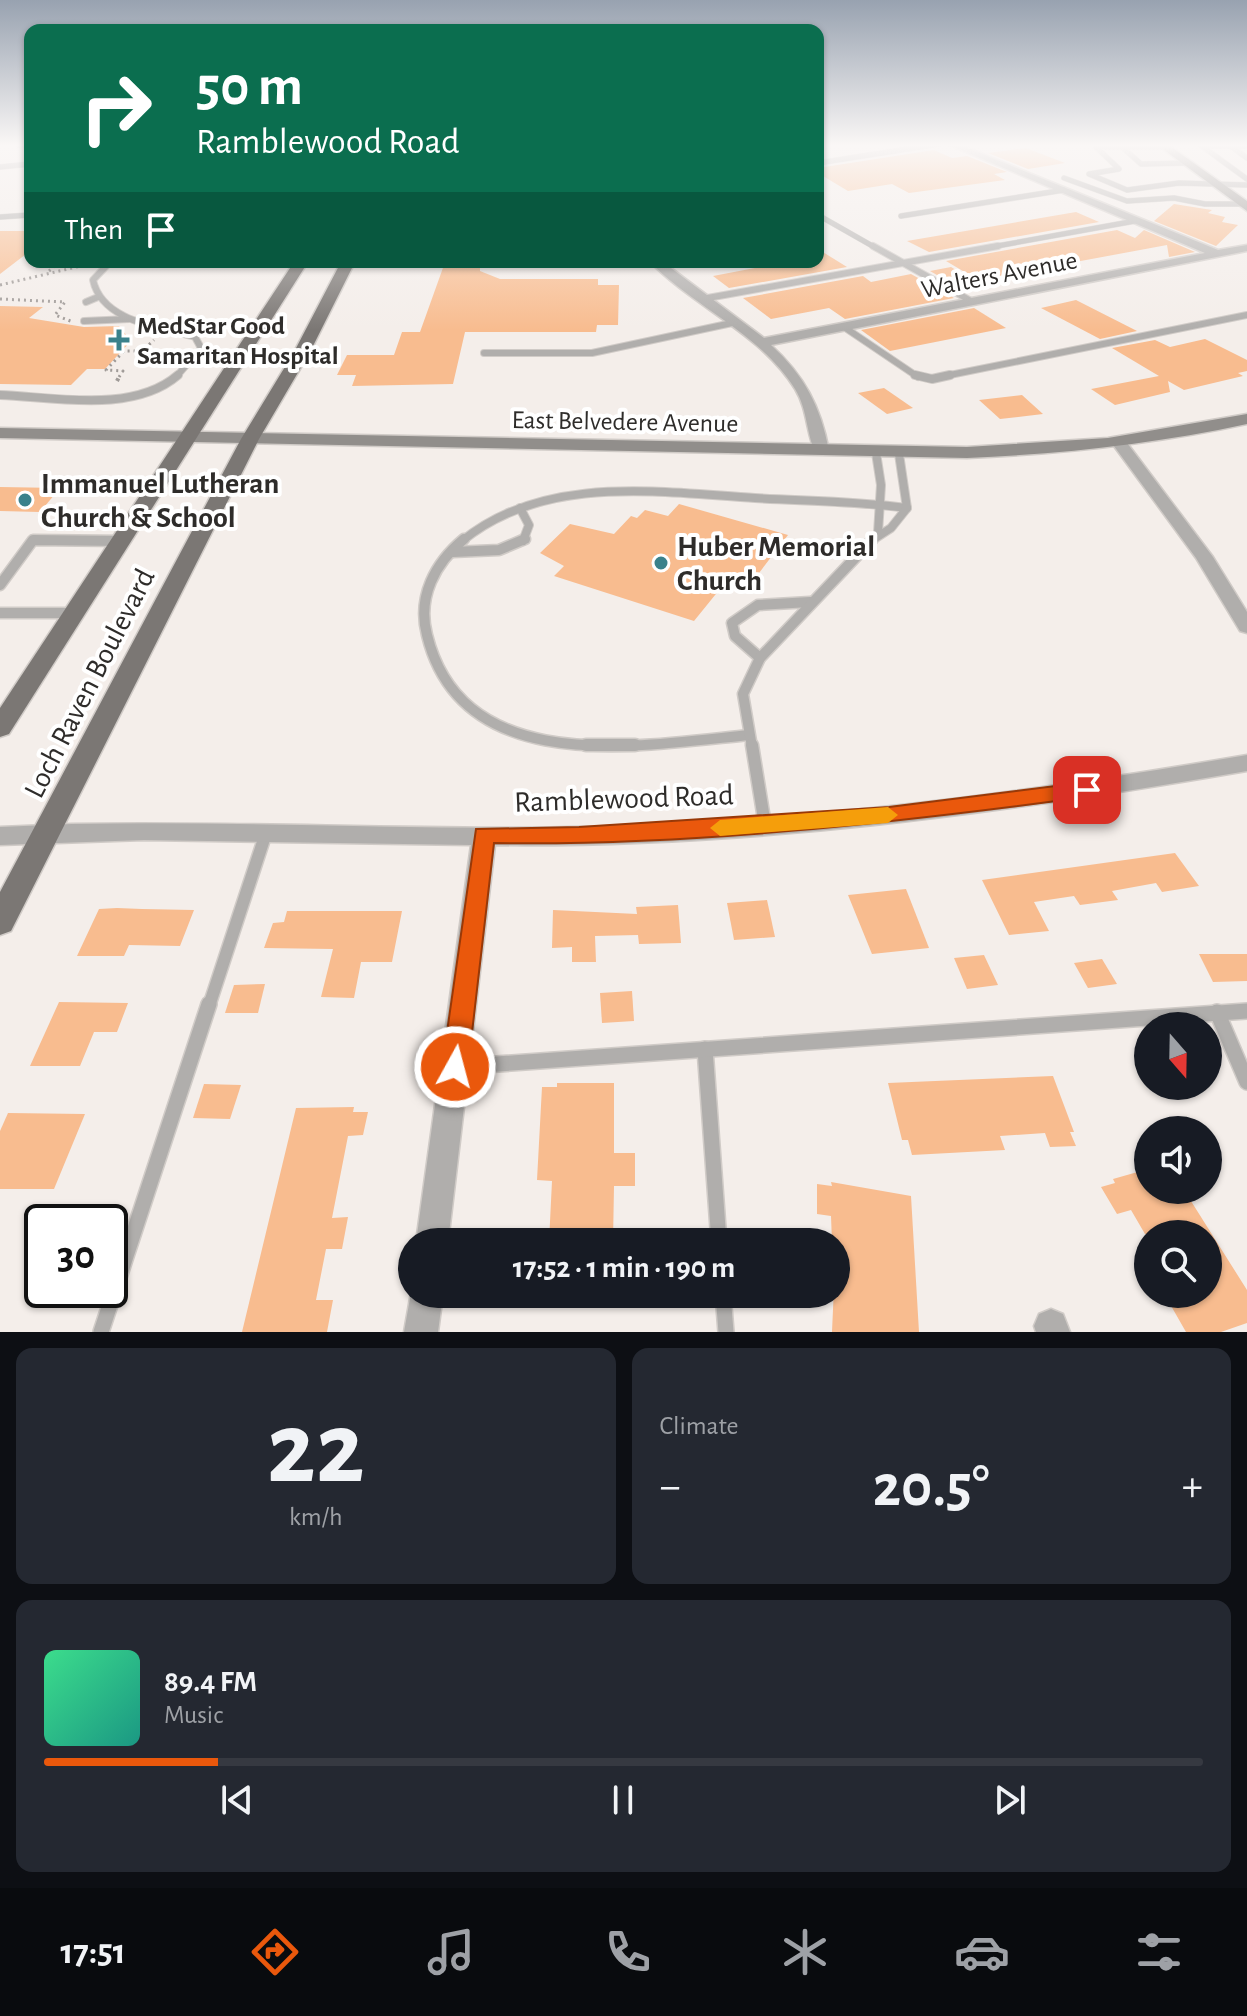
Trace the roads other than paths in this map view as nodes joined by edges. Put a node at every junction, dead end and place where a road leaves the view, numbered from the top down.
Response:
1 (951, 206) edge
2 (1107, 206) edge
3 (24, 215) edge
4 (901, 216) dead end
5 (0, 217) edge
6 (824, 218) edge
7 (1135, 221) junction
8 (1247, 248) edge
9 (1218, 254) junction
10 (902, 264) junction
11 (104, 268) edge
12 (297, 268) edge
13 (345, 268) edge
14 (663, 268) edge
15 (98, 297) junction
16 (702, 299) junction
17 (971, 301) junction
18 (86, 302) dead end
19 (1247, 315) edge
20 (133, 318) junction
21 (84, 321) dead end
22 (732, 323) junction
23 (844, 327) junction
24 (760, 343) junction
25 (484, 353) dead end
26 (0, 395) edge
27 (1247, 419) edge
28 (0, 433) edge
29 (190, 437) junction
30 (250, 439) junction
31 (1119, 442) junction
32 (821, 451) junction
33 (876, 453) junction
34 (899, 454) junction
35 (879, 503) junction
36 (520, 508) junction
37 (907, 508) junction
38 (878, 533) junction
39 (122, 541) junction
40 (453, 552) junction
41 (0, 585) edge
42 (810, 602) junction
43 (0, 613) edge
44 (75, 613) junction
45 (1247, 627) edge
46 (760, 658) junction
47 (0, 728) edge
48 (749, 735) junction
49 (1247, 763) edge
50 (765, 825) junction
51 (48, 833) junction
52 (266, 833) junction
53 (484, 835) junction
54 (0, 836) edge
55 (0, 922) edge
56 (1247, 1011) edge
57 (1217, 1012) edge
58 (1134, 1018) edge
59 (1222, 1024) edge
60 (705, 1049) junction
61 (455, 1067) junction
62 (1247, 1082) edge
63 (434, 1228) edge
64 (718, 1228) edge
65 (424, 1308) edge
66 (724, 1308) edge
67 (101, 1332) edge
68 (421, 1332) edge
69 (726, 1332) edge

1 - 4 lane
2 - 7 street
3 - 5 lane
6 - 10 lane
7 - 9 street
7 - 10 lane
8 - 9 street, Walters Avenue
9 - 17 street, Walters Avenue
10 - 16 lane
10 - 17 lane
11 - 15 lane
12 - 29 main road, Loch Raven Boulevard
13 - 30 main road, Loch Raven Boulevard
14 - 16 street
15 - 18 lane
15 - 20 lane
16 - 22 street
17 - 23 street, Walters Avenue
19 - 23 lane
20 - 21 lane
20 - 26 lane
22 - 24 street
22 - 25 lane
23 - 24 street, Walters Avenue
24 - 32 street
27 - 31 main road, East Belvedere Avenue
28 - 29 main road, East Belvedere Avenue
29 - 30 main road, East Belvedere Avenue
29 - 39 main road, Loch Raven Boulevard
30 - 32 main road, East Belvedere Avenue
30 - 51 main road, Loch Raven Boulevard
31 - 34 main road, East Belvedere Avenue
31 - 45 street
32 - 33 main road, East Belvedere Avenue
33 - 34 main road, East Belvedere Avenue
33 - 35 lane
34 - 37 lane
35 - 36 lane
35 - 37 lane
35 - 38 lane
36 - 40 lane
36 - 40 lane
37 - 38 lane
38 - 42 lane
39 - 41 lane
39 - 44 main road, Loch Raven Boulevard
40 - 48 lane
42 - 46 lane
42 - 46 lane
43 - 44 lane
44 - 47 main road, Loch Raven Boulevard
46 - 48 lane
48 - 50 lane
49 - 50 street, Ramblewood Road
50 - 53 street, Ramblewood Road
51 - 52 street, Ramblewood Road
51 - 54 street, Ramblewood Road
51 - 55 main road, Loch Raven Boulevard
52 - 53 street, Ramblewood Road
52 - 67 lane
53 - 61 street
56 - 57 lane
58 - 60 lane
59 - 62 lane
60 - 61 lane
60 - 64 lane
61 - 63 street
65 - 68 street
66 - 69 lane

